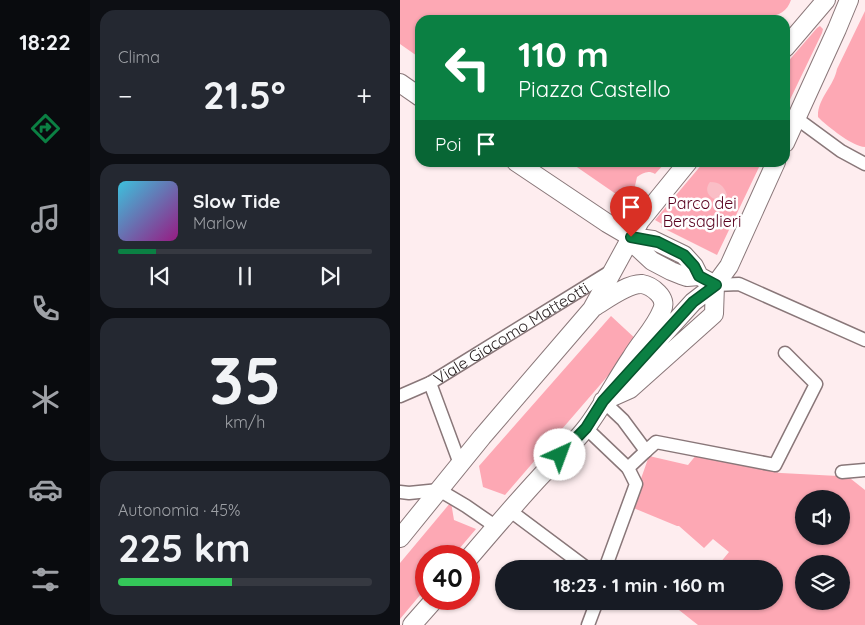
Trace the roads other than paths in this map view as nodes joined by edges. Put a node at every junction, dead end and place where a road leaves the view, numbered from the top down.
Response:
1 (849, 0) edge
2 (821, 6) edge
3 (837, 28) junction
4 (790, 42) edge
5 (400, 83) edge
6 (415, 94) edge
7 (796, 118) junction
8 (790, 132) edge
9 (865, 164) edge
10 (523, 167) edge
11 (684, 167) edge
12 (774, 167) edge
13 (631, 237) junction
14 (615, 269) junction
15 (716, 285) junction
16 (592, 309) junction
17 (863, 335) edge
18 (785, 353) dead end
19 (430, 383) junction
20 (400, 396) edge
21 (603, 401) junction
22 (586, 428) junction
23 (646, 451) junction
24 (460, 464) junction
25 (628, 468) junction
26 (865, 470) edge
27 (842, 472) dead end
28 (439, 490) junction
29 (400, 492) edge
30 (509, 510) junction
31 (495, 526) junction
32 (400, 538) edge
33 (480, 545) edge
34 (576, 560) edge
35 (608, 560) edge
36 (425, 610) edge
37 (594, 610) edge
38 (412, 625) edge
39 (588, 625) edge

1 - 3 street
2 - 3 street
2 - 4 street
3 - 7 street
5 - 6 street
7 - 8 street
7 - 9 street
10 - 13 street
11 - 13 street, Viale Giacomo Matteotti
12 - 15 street
13 - 14 street, Viale Giacomo Matteotti
13 - 15 street
14 - 16 street, Viale Giacomo Matteotti
14 - 19 street, Viale Giacomo Matteotti
15 - 17 street
15 - 21 street
16 - 21 street, Viale Giacomo Matteotti
16 - 24 street, Viale Giacomo Matteotti
18 - 23 street
19 - 20 street
19 - 24 street, Viale Giacomo Matteotti
21 - 22 street, Viale Giacomo Matteotti
21 - 23 street
22 - 25 street
22 - 30 street, Viale Giacomo Matteotti
23 - 25 street
24 - 28 street, Viale Giacomo Matteotti
25 - 35 street
26 - 27 street
28 - 29 street
28 - 31 street
28 - 32 street, Viale Giacomo Matteotti
30 - 31 street, Viale Giacomo Matteotti
30 - 34 street
31 - 33 street, Viale Giacomo Matteotti
36 - 38 street
37 - 39 street

